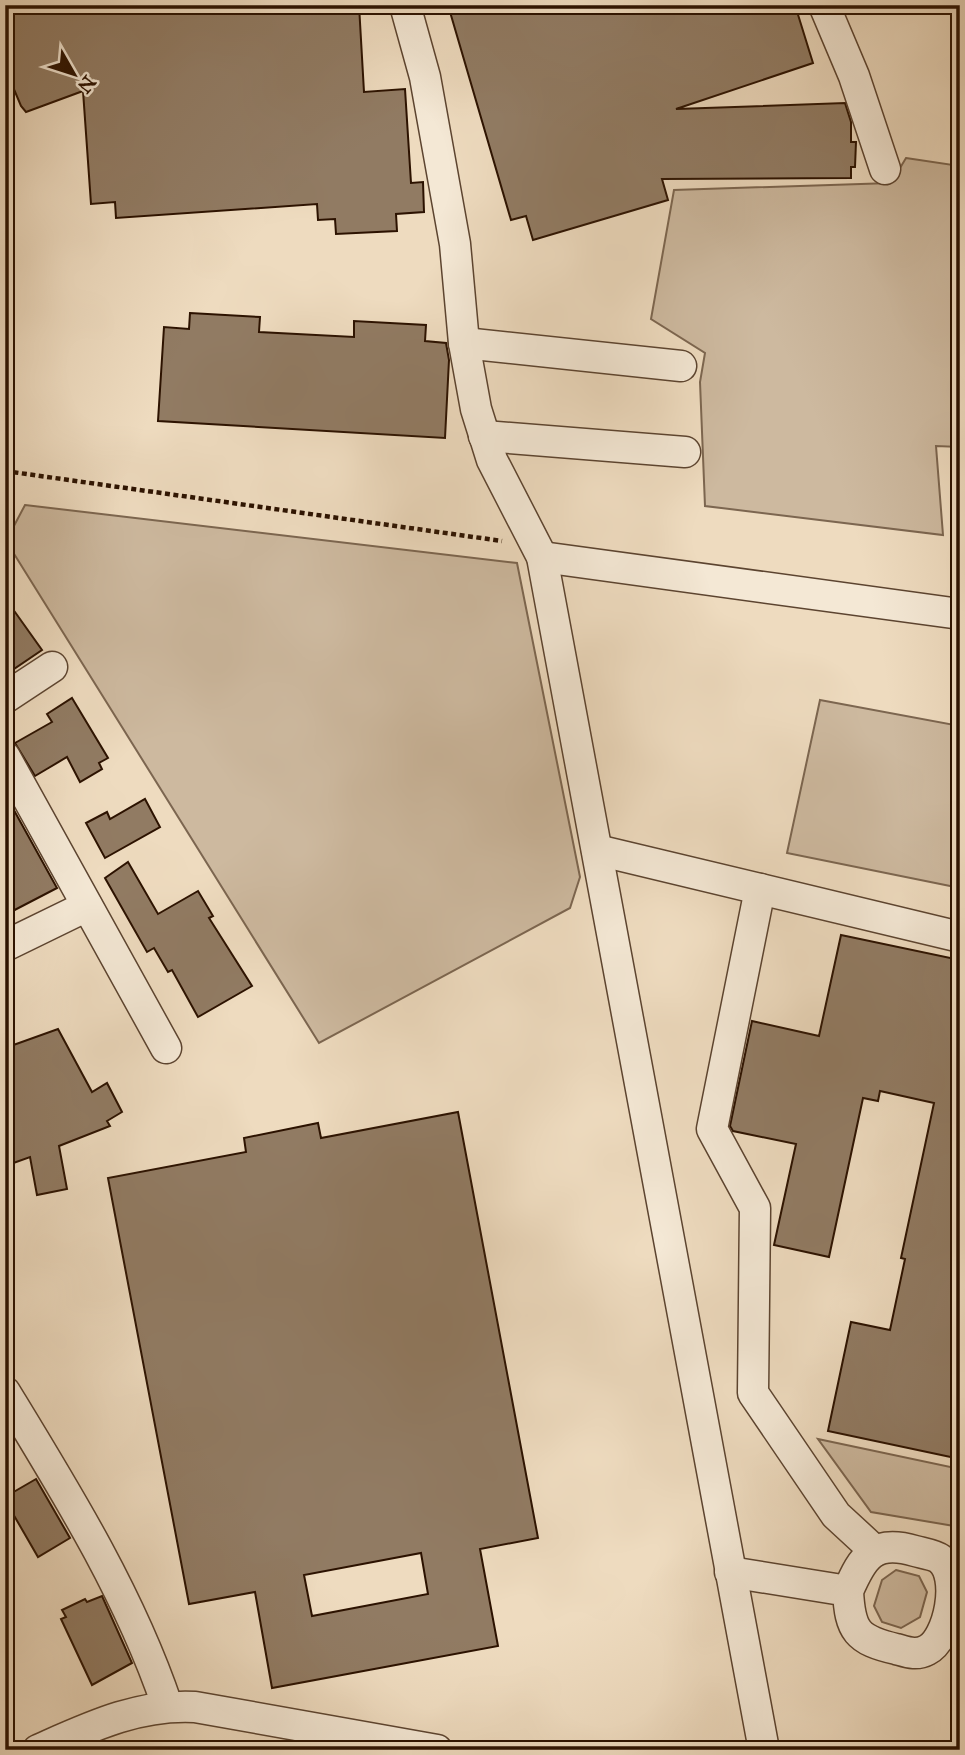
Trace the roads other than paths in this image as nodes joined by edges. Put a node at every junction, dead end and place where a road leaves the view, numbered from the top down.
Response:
1 (405, 5) edge
2 (824, 5) edge
3 (885, 169) dead end
4 (464, 343) junction
5 (681, 366) dead end
6 (484, 436) junction
7 (685, 452) dead end
8 (540, 551) junction
9 (960, 614) edge
10 (52, 667) dead end
11 (5, 698) edge
12 (5, 757) edge
13 (597, 850) junction
14 (760, 889) junction
15 (87, 906) junction
16 (960, 937) edge
17 (5, 946) edge
18 (166, 1048) dead end
19 (5, 1392) edge
20 (875, 1551) junction
21 (730, 1572) junction
22 (848, 1591) junction
23 (167, 1705) junction
24 (38, 1750) edge
25 (437, 1750) edge
26 (764, 1750) edge

1 - 4 street
2 - 3 street
4 - 5 street
4 - 6 street
6 - 7 street
6 - 8 street
8 - 9 street
8 - 13 street
10 - 11 street
12 - 15 street
13 - 14 street
13 - 21 street
14 - 16 street
14 - 20 street
15 - 17 street
15 - 18 street
19 - 23 street
20 - 22 street
20 - 22 street
21 - 22 street
21 - 26 street
23 - 24 street
23 - 25 street

